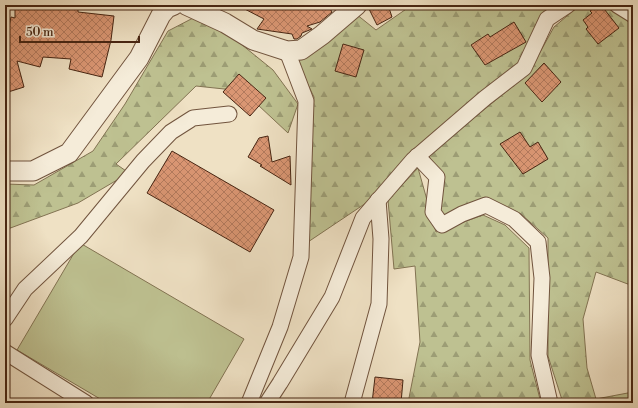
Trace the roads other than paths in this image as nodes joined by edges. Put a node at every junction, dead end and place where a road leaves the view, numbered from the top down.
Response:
1 (174, 5) edge
2 (186, 5) edge
3 (357, 5) edge
4 (568, 5) edge
5 (616, 5) edge
6 (633, 15) edge
7 (287, 51) junction
8 (229, 114) dead end
9 (417, 156) junction
10 (5, 171) edge
11 (378, 200) junction
12 (5, 319) edge
13 (5, 352) edge
14 (86, 403) edge
15 (249, 403) edge
16 (267, 403) edge
17 (352, 403) edge
18 (550, 403) edge

1 - 10 street
2 - 7 street
3 - 7 street
4 - 9 street
5 - 6 street
7 - 15 street
8 - 12 street
9 - 11 street
9 - 18 street
11 - 16 street
11 - 17 street
13 - 14 street

